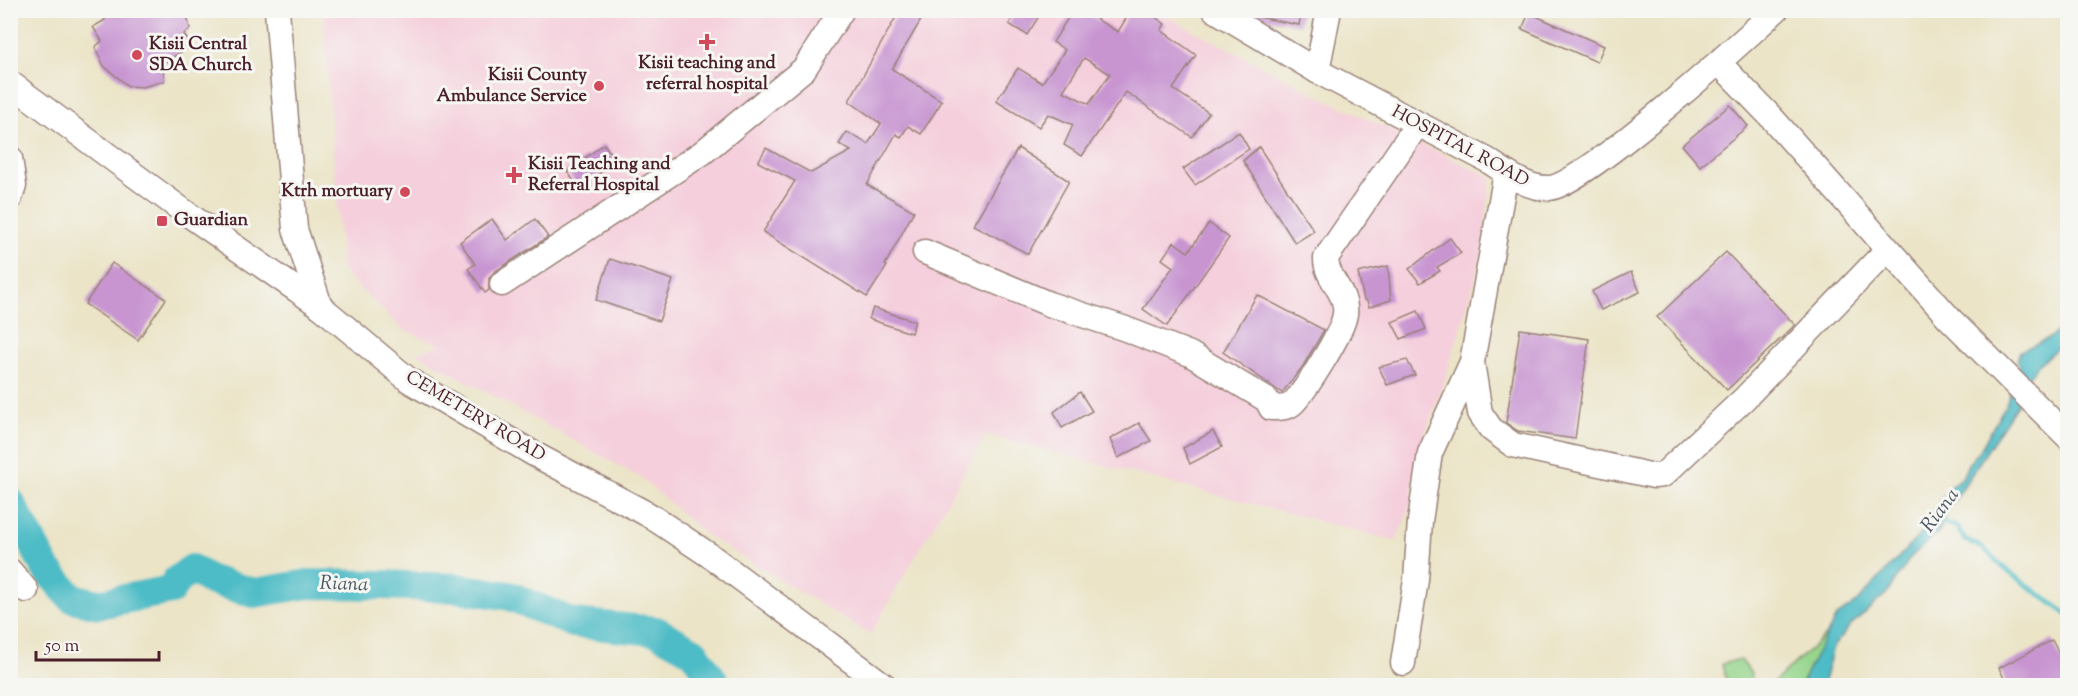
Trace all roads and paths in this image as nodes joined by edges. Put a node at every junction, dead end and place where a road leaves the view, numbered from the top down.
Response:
1 (277, 10) edge
2 (842, 10) edge
3 (1215, 10) edge
4 (1329, 10) edge
5 (1776, 10) edge
6 (1719, 63) junction
7 (1317, 71) junction
8 (10, 83) edge
9 (1417, 125) junction
10 (10, 158) edge
11 (1506, 172) junction
12 (10, 198) edge
13 (1887, 250) junction
14 (925, 252) dead end
15 (502, 284) dead end
16 (320, 306) junction
17 (1472, 362) junction
18 (2067, 437) edge
19 (10, 571) edge
20 (26, 590) dead end
21 (1403, 663) dead end
22 (885, 686) edge

1 - 16 street
2 - 15 street
3 - 7 street, HOSPITAL ROAD
4 - 7 street
5 - 6 street, HOSPITAL ROAD
6 - 11 street, HOSPITAL ROAD
6 - 13 street
7 - 9 street, HOSPITAL ROAD
8 - 16 street, CEMETERY ROAD
9 - 11 street, HOSPITAL ROAD
9 - 14 street
10 - 12 street
11 - 17 street
13 - 17 street
13 - 18 street
16 - 22 street, CEMETERY ROAD
17 - 21 street
19 - 20 street

